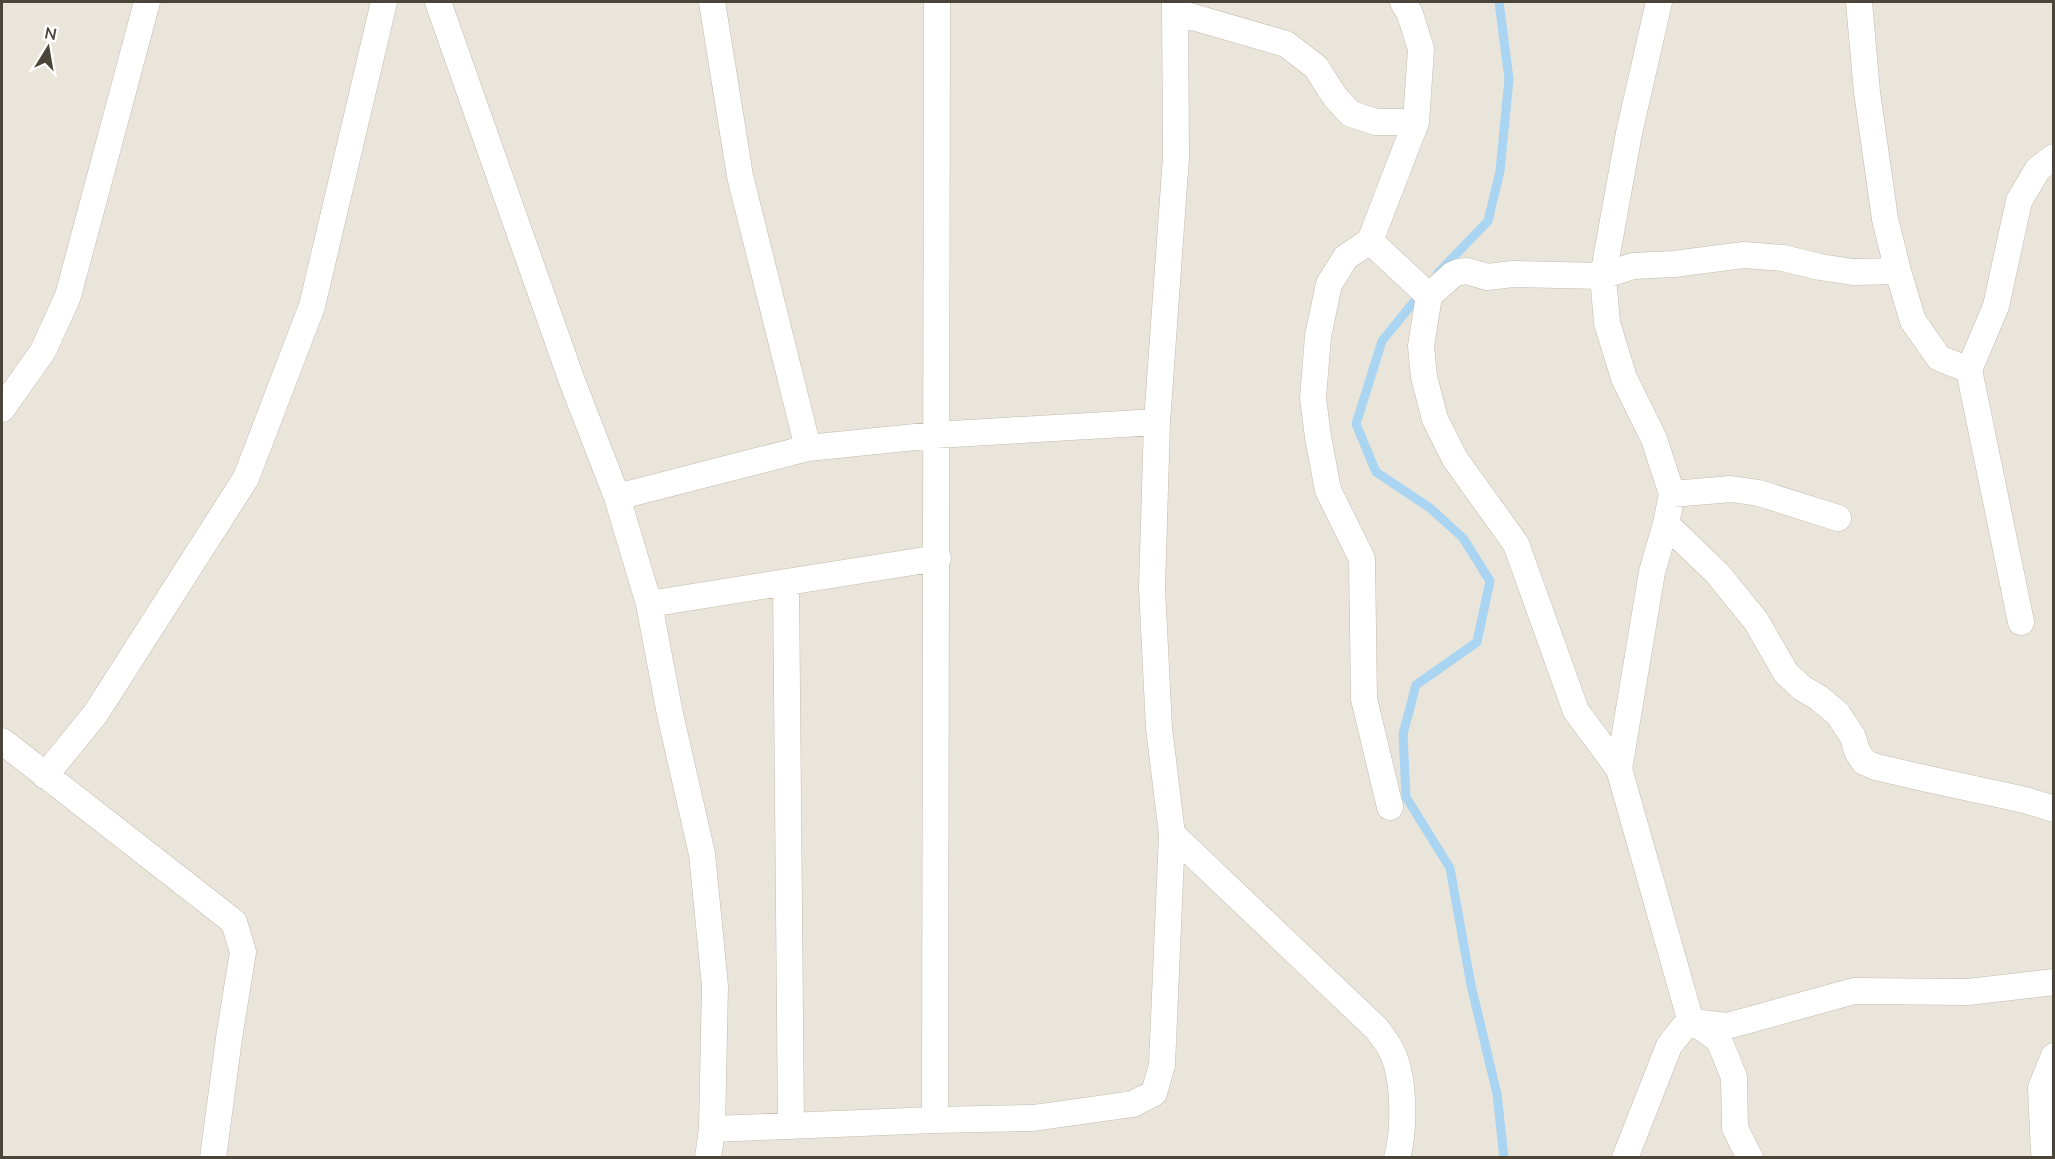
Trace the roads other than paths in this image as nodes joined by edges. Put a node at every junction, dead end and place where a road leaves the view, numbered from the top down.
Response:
1 (147, 2) edge
2 (384, 2) edge
3 (438, 2) edge
4 (712, 2) edge
5 (937, 2) edge
6 (1403, 2) edge
7 (1659, 2) edge
8 (1859, 2) edge
9 (1176, 7) edge
10 (1416, 122) junction
11 (2054, 157) edge
12 (1370, 241) junction
13 (1898, 271) junction
14 (1604, 276) junction
15 (1429, 296) junction
16 (1969, 370) junction
17 (2, 409) edge
18 (1157, 422) junction
19 (935, 435) junction
20 (808, 448) junction
21 (1672, 494) junction
22 (617, 498) junction
23 (1838, 518) dead end
24 (1666, 524) junction
25 (938, 558) junction
26 (786, 582) junction
27 (649, 604) junction
28 (2021, 622) dead end
29 (2, 741) edge
30 (1619, 769) junction
31 (45, 776) junction
32 (1390, 807) dead end
33 (2054, 809) edge
34 (1172, 834) junction
35 (2054, 982) edge
36 (1691, 1022) junction
37 (2054, 1056) edge
38 (935, 1120) junction
39 (791, 1126) junction
40 (712, 1130) junction
41 (2044, 1152) edge
42 (213, 1158) edge
43 (708, 1158) edge
44 (1397, 1158) edge
45 (1625, 1158) edge
46 (1750, 1158) edge

1 - 17 street
2 - 31 street
3 - 22 street
4 - 20 street
5 - 19 street
6 - 10 street
7 - 14 street
8 - 13 street
9 - 10 street
9 - 18 street
10 - 12 street
11 - 16 street
12 - 15 street
12 - 32 street
13 - 14 street
13 - 16 street
14 - 15 street
14 - 21 street
15 - 30 street
16 - 28 street
18 - 19 street
18 - 34 street
19 - 20 street
19 - 25 street
20 - 22 street
21 - 23 street
21 - 24 street
22 - 27 street
24 - 30 street
24 - 33 street
25 - 26 street
25 - 38 street
26 - 27 street
26 - 39 street
27 - 40 street
29 - 31 street
30 - 36 street
31 - 42 street
34 - 38 street
34 - 44 street
35 - 36 street
36 - 45 street
36 - 46 street
37 - 41 street
38 - 39 street
39 - 40 street
40 - 43 street

